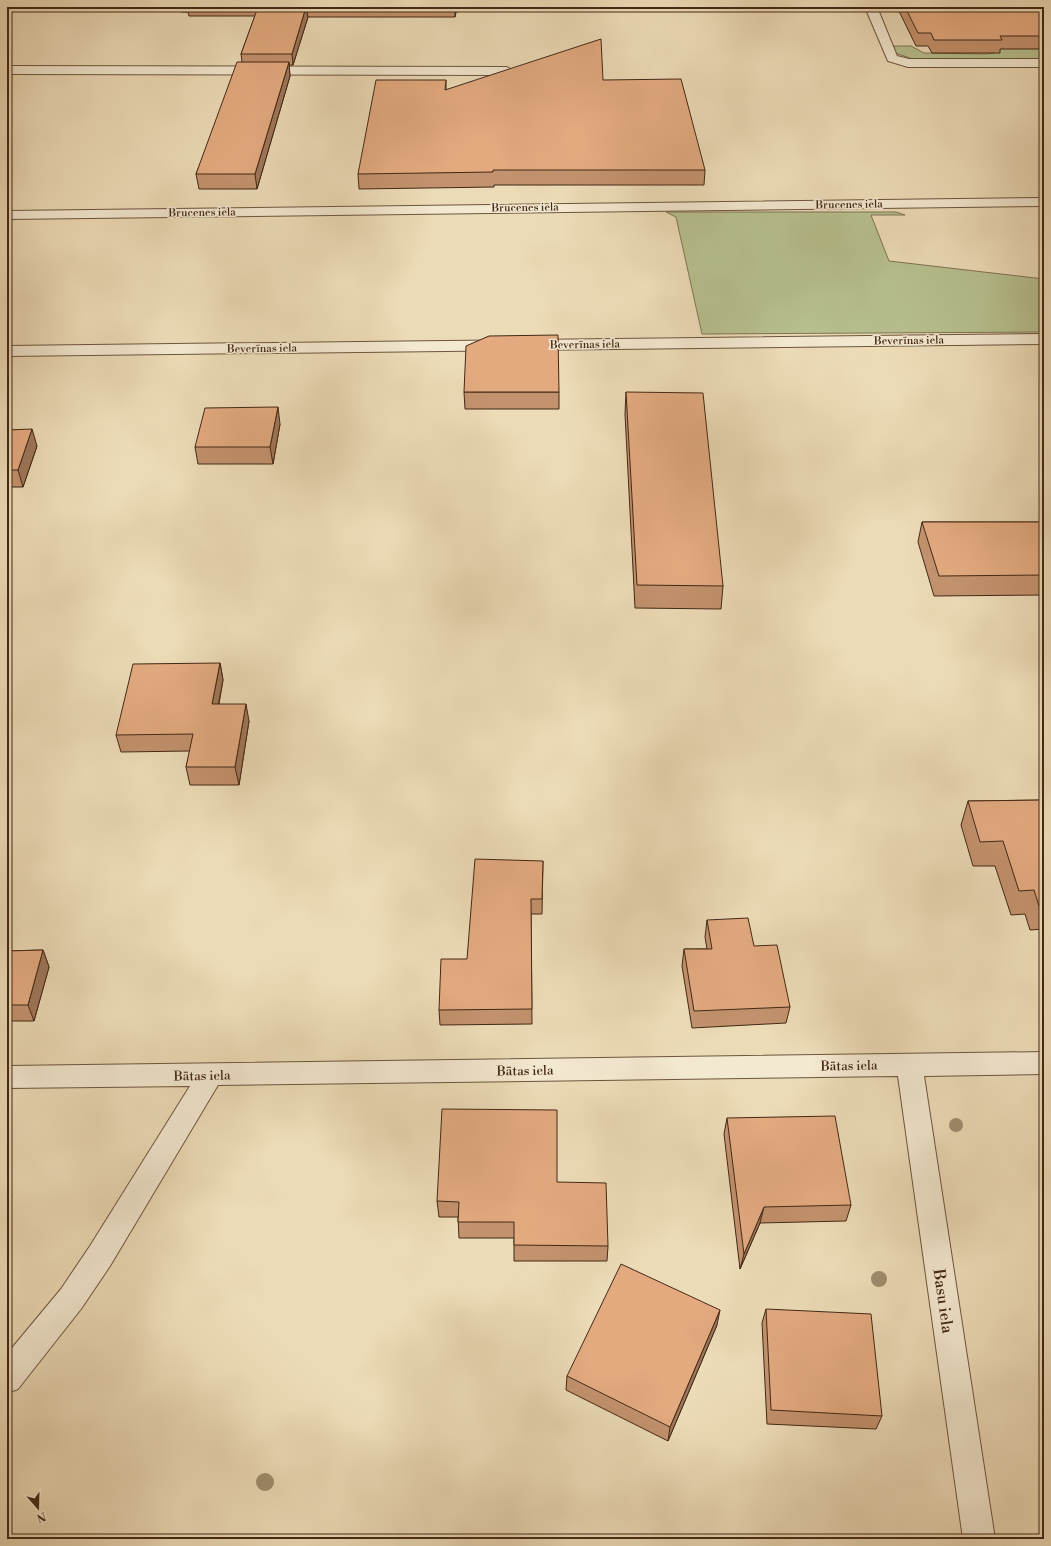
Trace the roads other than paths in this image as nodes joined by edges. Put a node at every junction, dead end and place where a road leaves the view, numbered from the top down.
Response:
1 (871, 7) edge
2 (1044, 63) edge
3 (7, 70) edge
4 (507, 71) edge
5 (1044, 202) edge
6 (7, 215) edge
7 (1044, 339) edge
8 (7, 351) edge
9 (1044, 1063) edge
10 (909, 1064) junction
11 (211, 1074) junction
12 (7, 1078) edge
13 (7, 1378) edge
14 (979, 1539) edge

1 - 2 street
3 - 4 street
5 - 6 street, Brucenes iela
7 - 8 street, Beverīnas iela
9 - 10 street, Bātas iela
10 - 11 street, Bātas iela
10 - 14 street, Basu iela
11 - 12 street, Bātas iela
11 - 13 street

